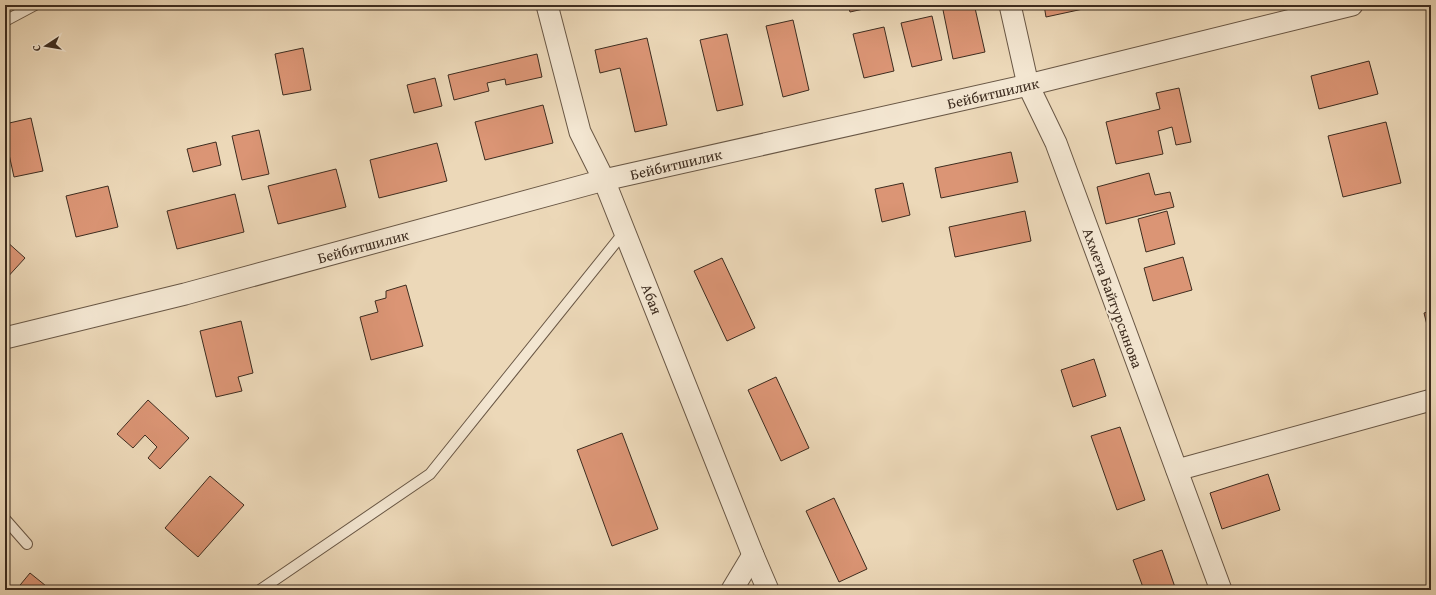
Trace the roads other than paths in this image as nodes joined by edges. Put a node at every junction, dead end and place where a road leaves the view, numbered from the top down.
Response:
1 (35, 5) edge
2 (548, 5) edge
3 (1010, 5) edge
4 (1352, 5) edge
5 (5, 21) edge
6 (1028, 85) junction
7 (604, 180) junction
8 (625, 231) junction
9 (5, 338) edge
10 (1431, 400) edge
11 (1176, 470) junction
12 (5, 520) edge
13 (27, 544) dead end
14 (753, 555) junction
15 (260, 590) edge
16 (732, 590) edge
17 (768, 590) edge
18 (1221, 590) edge

1 - 5 lane
2 - 7 street, Абая
3 - 6 street, Ахмета Байтурсынова
4 - 6 street, Бейбитшилик
6 - 7 street, Бейбитшилик
6 - 11 street, Ахмета Байтурсынова
7 - 8 street, Абая
7 - 9 street, Бейбитшилик
8 - 14 street, Абая
8 - 15 lane
10 - 11 street
11 - 18 street, Ахмета Байтурсынова
12 - 13 lane
14 - 16 street
14 - 17 street, Абая

